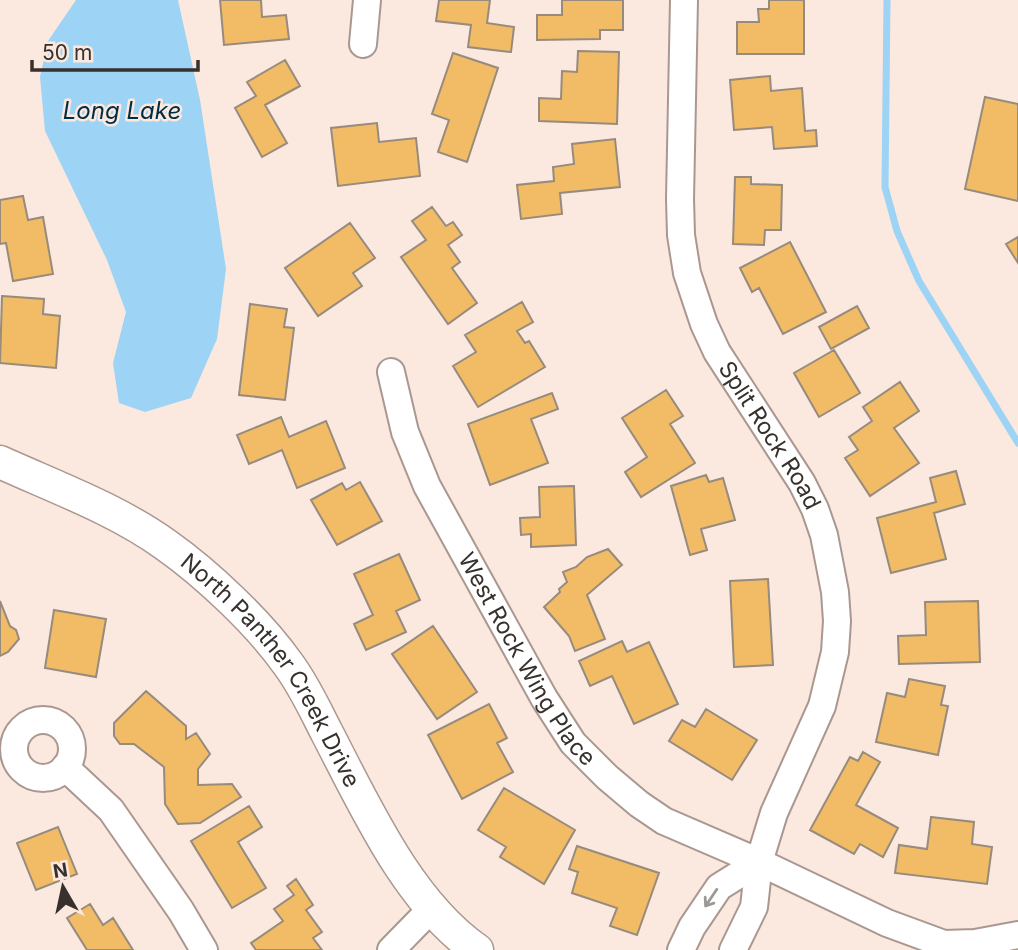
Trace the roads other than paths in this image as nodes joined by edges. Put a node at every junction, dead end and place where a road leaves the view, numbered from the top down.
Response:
1 (367, 0) edge
2 (684, 0) edge
3 (363, 44) dead end
4 (391, 373) dead end
5 (0, 462) edge
6 (65, 767) dead end
7 (759, 862) junction
8 (433, 907) junction
9 (1018, 935) edge
10 (468, 948) edge
11 (204, 950) edge
12 (391, 950) edge
13 (681, 950) edge
14 (733, 950) edge

1 - 3 street
2 - 7 street, Split Rock Road
4 - 7 street, West Rock Wing Place
5 - 8 street, North Panther Creek Drive
6 - 11 street
7 - 9 street, West Rock Wing Place
7 -> 13 street
7 - 14 street, Split Rock Road
8 - 10 street, North Panther Creek Drive
8 - 12 street

